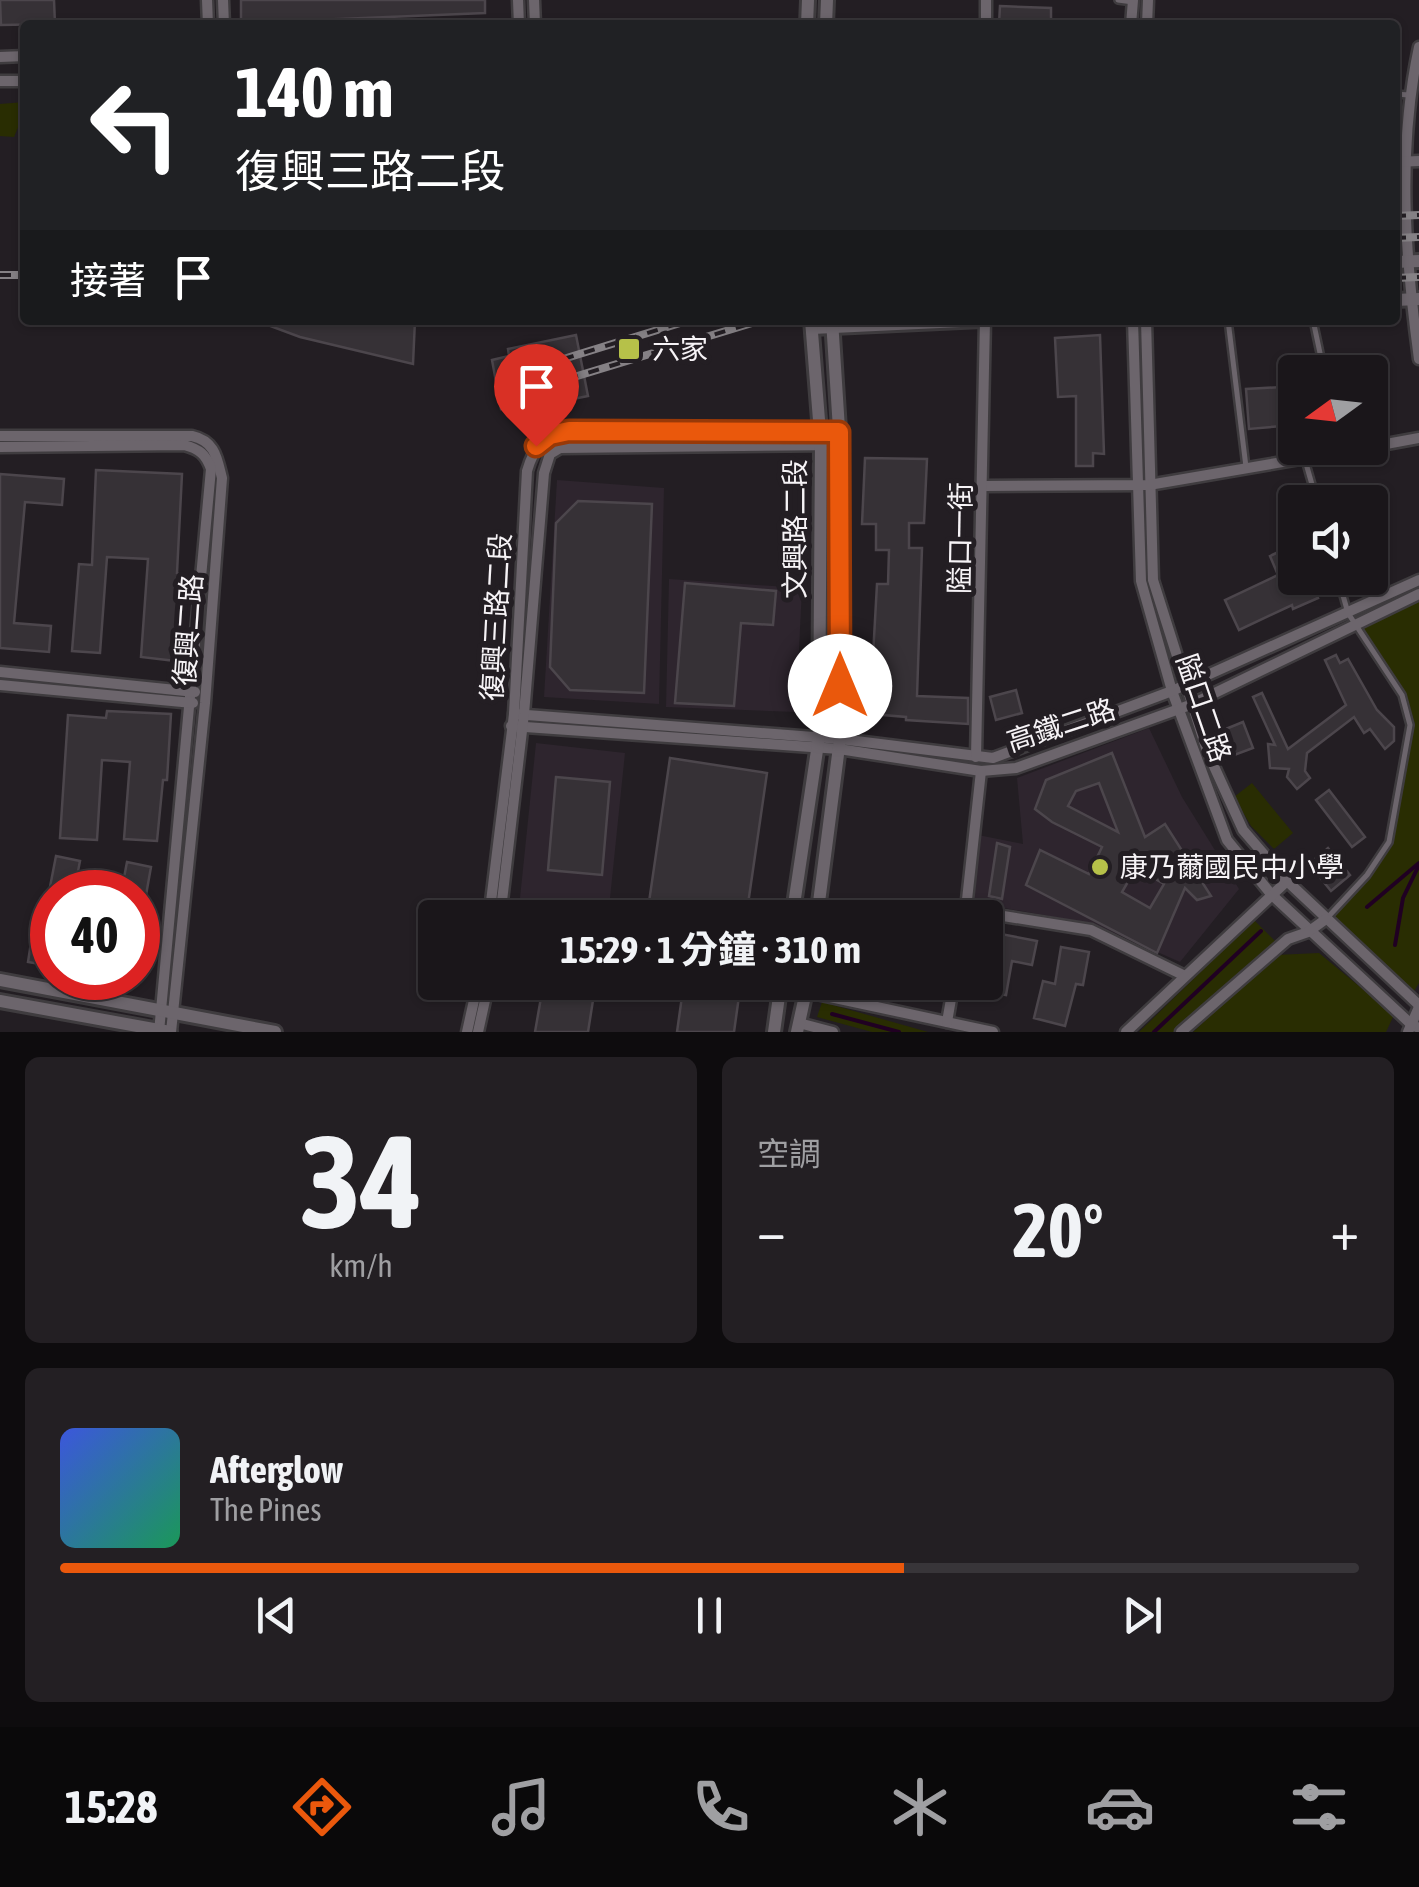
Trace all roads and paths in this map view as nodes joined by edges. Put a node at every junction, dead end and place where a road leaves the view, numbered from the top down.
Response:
1 (1118, 0) edge
2 (1133, 1) edge
3 (1419, 47) edge
4 (1400, 94) edge
5 (1409, 95) junction
6 (1419, 161) edge
7 (1400, 162) edge
8 (1408, 262) edge
9 (1415, 299) edge
10 (812, 325) edge
11 (833, 325) edge
12 (983, 325) edge
13 (1133, 325) edge
14 (1146, 325) edge
15 (1229, 325) edge
16 (1314, 325) edge
17 (1320, 355) edge
18 (1419, 360) edge
19 (0, 436) edge
20 (820, 438) junction
21 (839, 438) junction
22 (1419, 438) edge
23 (1388, 443) edge
24 (0, 448) edge
25 (1278, 461) edge
26 (1246, 467) junction
27 (1143, 485) junction
28 (984, 486) junction
29 (1419, 580) edge
30 (1419, 594) edge
31 (1343, 595) edge
32 (1348, 612) junction
33 (1354, 626) junction
34 (0, 672) edge
35 (0, 685) edge
36 (1184, 686) junction
37 (1172, 691) junction
38 (190, 698) junction
39 (206, 698) junction
40 (1190, 705) junction
41 (1178, 710) junction
42 (518, 720) junction
43 (818, 743) junction
44 (840, 744) junction
45 (976, 757) junction
46 (981, 770) junction
47 (1287, 881) junction
48 (1271, 894) junction
49 (492, 900) edge
50 (502, 900) edge
51 (795, 900) edge
52 (818, 900) edge
53 (967, 900) edge
54 (1003, 919) edge
55 (1326, 919) junction
56 (1308, 932) junction
57 (1185, 976) junction
58 (0, 980) edge
59 (474, 1000) edge
60 (485, 1000) edge
61 (779, 1000) edge
62 (804, 1000) edge
63 (859, 1000) edge
64 (951, 1000) edge
65 (0, 1001) edge
66 (1419, 1006) edge
67 (168, 1010) junction
68 (948, 1022) junction
69 (798, 1028) edge
70 (1413, 1028) edge
71 (165, 1032) edge
72 (275, 1032) edge
73 (467, 1032) edge
74 (478, 1032) edge
75 (774, 1032) edge
76 (833, 1032) edge
77 (993, 1032) edge
78 (1126, 1032) edge
79 (1181, 1032) edge

1 - 2 lane
3 - 5 street
4 - 5 lane
5 - 7 street
6 - 7 street
7 - 8 street
8 - 9 street
9 - 18 street
10 - 20 street, 文興路二段
11 - 21 street, 文興路二段
12 - 28 street, 隘口一街
13 - 27 street, 隘口二路
14 - 27 street, 隘口二路
15 - 26 lane
16 - 17 lane
19 - 39 street, 復興二路
20 - 21 street, 復興三路二段
20 - 42 street, 復興三路二段
20 - 42 street, 復興三路二段
20 - 43 street, 文興路二段
21 - 44 street, 文興路二段
22 - 23 street
24 - 38 street, 復興二路
25 - 26 street
26 - 27 street
27 - 28 street
27 - 36 street, 隘口二路
27 - 37 street, 隘口二路
28 - 45 street, 隘口一街
29 - 32 street, 高鐵二路
30 - 33 street, 高鐵二路
31 - 32 lane
32 - 33 lane
32 - 36 street, 高鐵二路
33 - 40 street, 高鐵二路
33 - 55 lane
34 - 38 street
35 - 38 street
36 - 37 street, 高鐵二路
36 - 40 street, 隘口二路
37 - 41 street, 隘口二路
37 - 45 street, 高鐵二路
38 - 39 street
38 - 67 street, 復興二路
39 - 67 street, 復興二路
40 - 41 street, 高鐵二路
40 - 47 street, 隘口二路
41 - 46 street, 高鐵二路
41 - 48 street, 隘口二路
42 - 43 street, 高鐵二路
42 - 49 street, 復興三路二段
42 - 50 street, 復興三路二段
43 - 44 street, 高鐵二路
43 - 51 street, 文興路二段
44 - 45 street, 高鐵二路
44 - 46 street, 高鐵二路
44 - 52 street, 文興路二段
46 - 53 street
47 - 48 street
47 - 55 street, 隘口二路
48 - 56 street, 隘口二路
48 - 57 street
54 - 57 street
55 - 56 street
55 - 66 street, 隘口二路
56 - 70 street, 隘口二路
56 - 79 street
57 - 78 street
58 - 67 street
59 - 73 street
60 - 74 street
61 - 75 street
62 - 69 street
63 - 68 street
64 - 68 street
65 - 71 street
66 - 70 street
67 - 71 street, 復興二路
67 - 72 street
68 - 77 street
69 - 76 street

